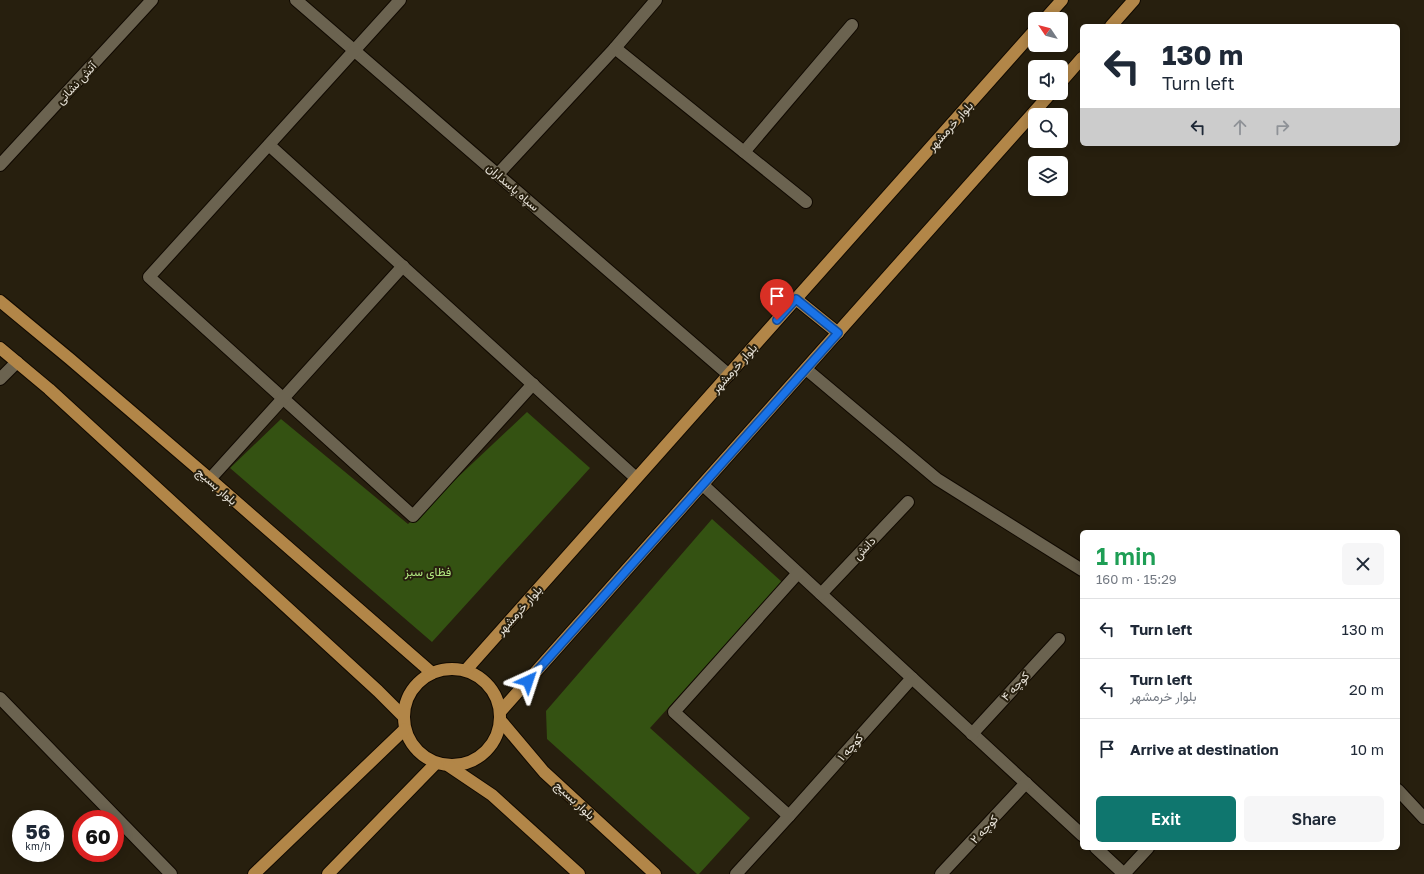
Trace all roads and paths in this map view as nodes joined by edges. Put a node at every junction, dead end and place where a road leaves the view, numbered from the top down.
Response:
1 (152, 0) edge
2 (296, 0) edge
3 (400, 0) edge
4 (656, 0) edge
5 (1062, 0) edge
6 (1134, 0) edge
7 (1051, 12) edge
8 (1113, 24) edge
9 (852, 25) dead end
10 (1028, 38) edge
11 (615, 48) junction
12 (354, 50) junction
13 (1080, 60) edge
14 (1068, 74) edge
15 (1045, 100) edge
16 (269, 145) junction
17 (744, 152) junction
18 (0, 165) edge
19 (498, 174) junction
20 (806, 202) dead end
21 (403, 266) junction
22 (796, 299) junction
23 (0, 301) edge
24 (838, 333) junction
25 (0, 348) edge
26 (17, 362) junction
27 (806, 369) junction
28 (728, 374) junction
29 (0, 378) edge
30 (533, 384) junction
31 (283, 398) junction
32 (636, 478) junction
33 (210, 479) junction
34 (703, 485) junction
35 (908, 502) dead end
36 (1080, 569) edge
37 (798, 573) junction
38 (821, 594) junction
39 (1059, 639) dead end
40 (466, 670) junction
41 (432, 673) junction
42 (912, 678) junction
43 (0, 698) edge
44 (403, 716) junction
45 (500, 716) junction
46 (405, 729) junction
47 (972, 734) junction
48 (436, 763) junction
49 (449, 766) junction
50 (1026, 783) junction
51 (1400, 792) edge
52 (789, 816) junction
53 (1424, 818) edge
54 (1080, 833) edge
55 (1098, 850) edge
56 (1146, 850) edge
57 (171, 874) edge
58 (254, 874) edge
59 (328, 874) edge
60 (579, 874) edge
61 (655, 874) edge
62 (736, 874) edge
63 (941, 874) edge
64 (1124, 874) edge

1 - 18 street, آتش نشانی
2 - 12 street, سپاه پاسداران
3 - 12 street
4 - 11 street
5 - 7 main road
6 - 8 main road
9 - 17 street
10 - 22 main road, بلوار خرمشهر
11 - 17 street
11 - 19 street
12 - 16 street
12 - 19 street, سپاه پاسداران
13 - 14 main road
15 - 24 main road
16 - 21 street
16 - 31 street
17 - 20 street
19 - 28 street, سپاه پاسداران
21 - 30 street
21 - 31 street
22 - 24 main road
22 - 28 main road, بلوار خرمشهر
23 - 33 main road, بلوار بسیج
24 - 27 main road
25 - 26 main road
26 - 29 street
26 - 44 main road
27 - 34 main road
27 - 36 street
28 - 32 main road, بلوار خرمشهر
30 - 31 street
30 - 32 street
31 - 33 street
32 - 40 main road, بلوار خرمشهر
33 - 41 main road, بلوار بسیج
34 - 37 street
34 - 45 main road
35 - 38 street, دانش
37 - 38 street
37 - 52 street
38 - 42 street
39 - 47 street, کوچه ۴
40 - 41 main road
40 - 45 main road
41 - 44 main road
42 - 47 street
42 - 52 street, کوچه ۱
43 - 57 street
44 - 46 main road
45 - 49 main road
45 - 61 main road, بلوار بسیج
46 - 48 main road
46 - 58 main road
47 - 50 street
48 - 49 main road
48 - 59 main road
49 - 60 main road
50 - 54 street
50 - 63 street, کوچه ۲
51 - 53 street
52 - 62 street, کوچه ۱
55 - 64 street
56 - 64 street

